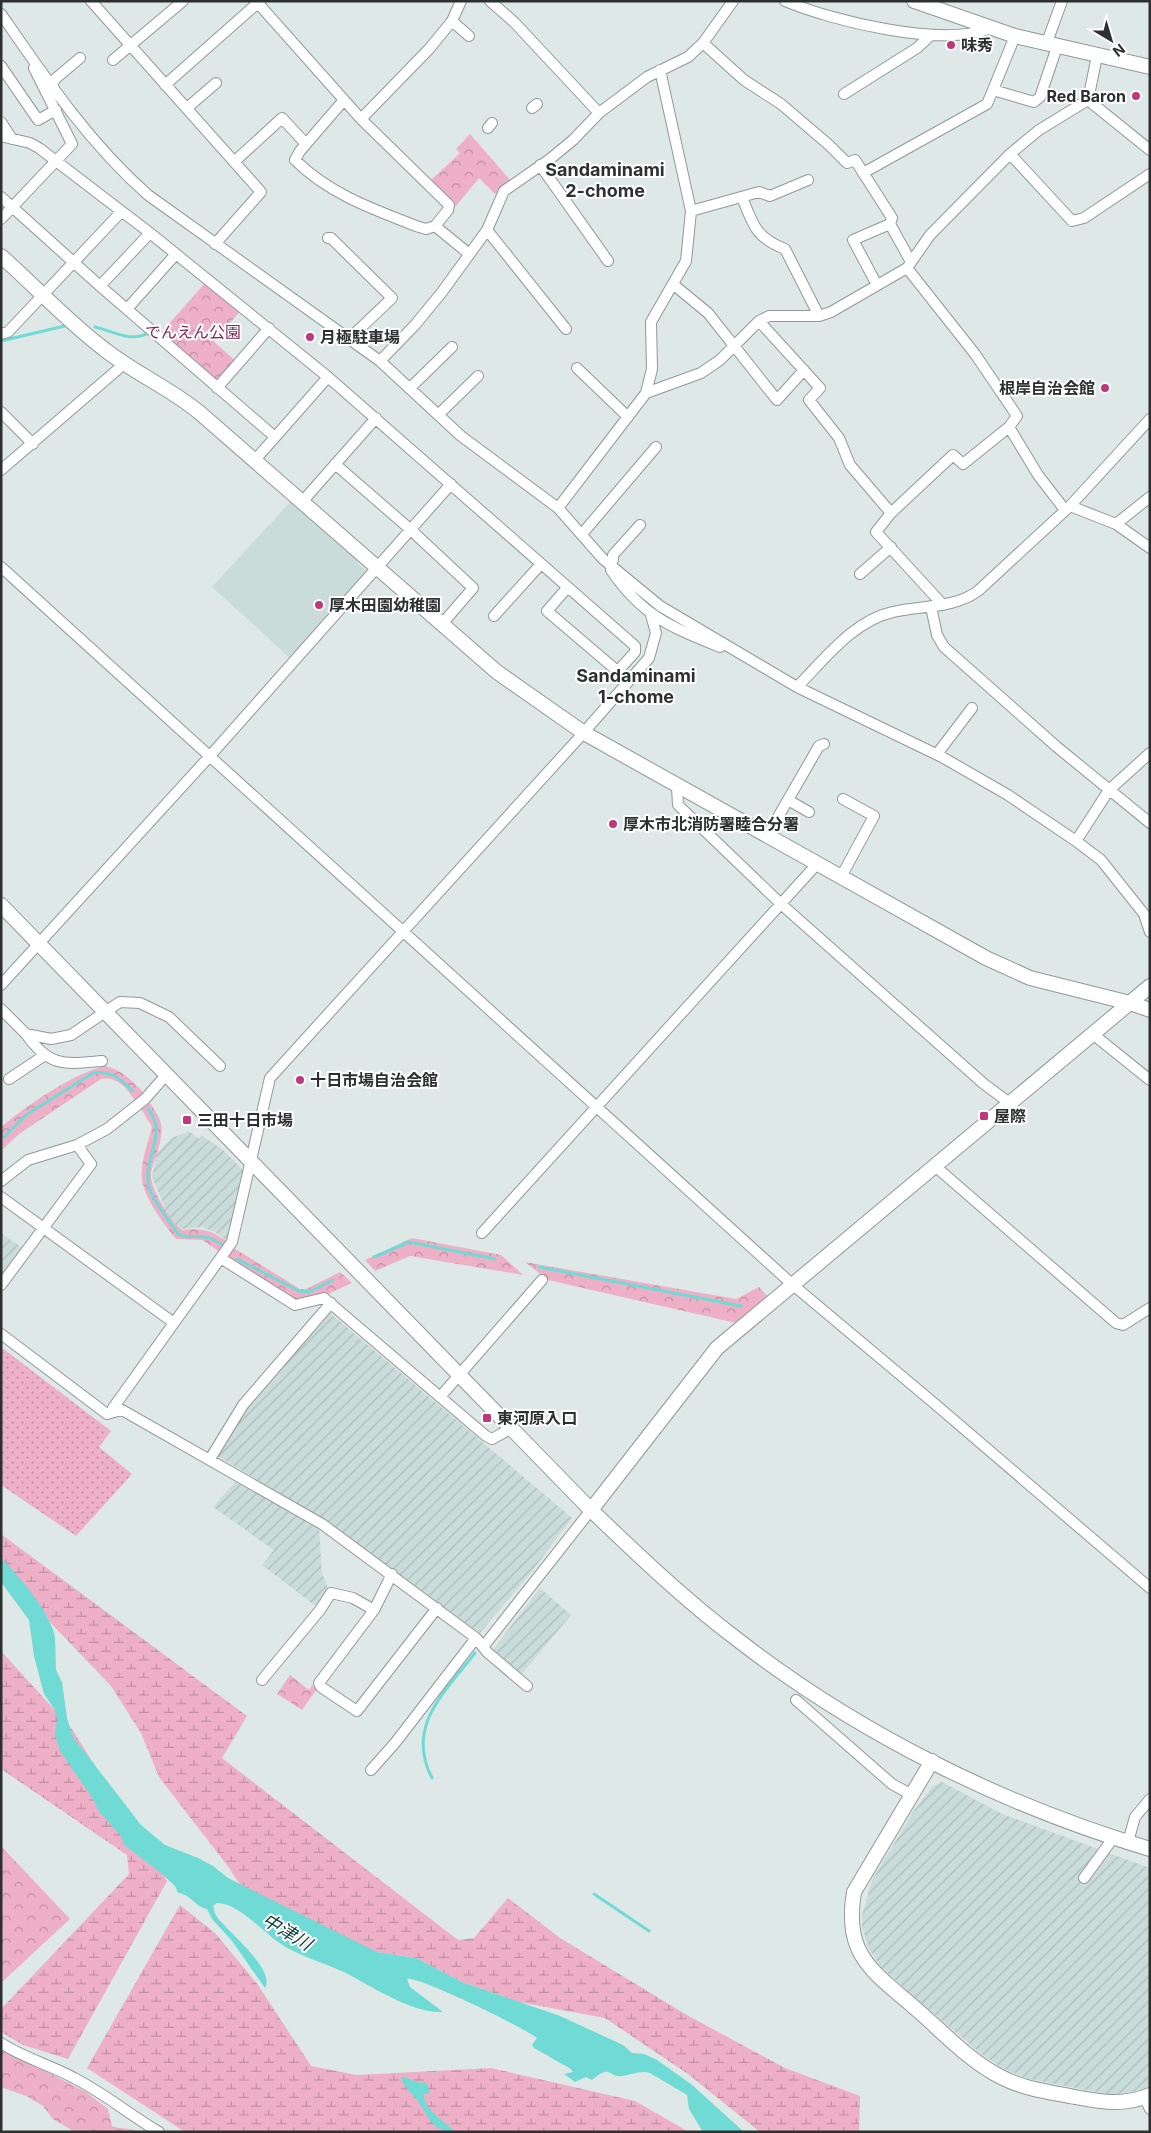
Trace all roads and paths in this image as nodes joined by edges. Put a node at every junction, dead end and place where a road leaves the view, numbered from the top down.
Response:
1 (91, 1) edge
2 (183, 1) edge
3 (461, 1) edge
4 (490, 1) edge
5 (733, 1) edge
6 (785, 1) edge
7 (914, 1) edge
8 (1062, 1) edge
9 (258, 2) edge
10 (1, 14) edge
11 (452, 21) junction
12 (988, 29) junction
13 (931, 35) junction
14 (469, 36) dead end
15 (1015, 36) junction
16 (703, 43) junction
17 (130, 45) junction
18 (1052, 46) junction
19 (1097, 56) junction
20 (80, 58) dead end
21 (113, 60) dead end
22 (34, 62) junction
23 (1, 66) edge
24 (1150, 66) edge
25 (660, 70) junction
26 (216, 83) dead end
27 (165, 85) junction
28 (52, 86) junction
29 (993, 90) junction
30 (844, 94) dead end
31 (344, 100) junction
32 (1088, 100) junction
33 (187, 108) junction
34 (56, 110) junction
35 (599, 113) junction
36 (361, 120) junction
37 (1, 122) edge
38 (1, 136) edge
39 (12, 138) junction
40 (306, 144) junction
41 (1150, 150) edge
42 (1010, 154) junction
43 (57, 161) junction
44 (234, 162) junction
45 (540, 164) junction
46 (864, 173) junction
47 (1150, 174) edge
48 (808, 180) dead end
49 (1, 197) edge
50 (742, 198) junction
51 (13, 207) junction
52 (691, 210) junction
53 (121, 212) junction
54 (1, 219) edge
55 (890, 224) junction
56 (434, 226) junction
57 (487, 230) junction
58 (150, 233) junction
59 (328, 238) dead end
60 (215, 244) junction
61 (176, 254) junction
62 (468, 254) junction
63 (1, 256) edge
64 (608, 261) dead end
65 (74, 263) junction
66 (909, 265) junction
67 (674, 285) junction
68 (877, 285) junction
69 (100, 286) junction
70 (44, 295) junction
71 (126, 309) junction
72 (819, 316) junction
73 (759, 321) junction
74 (269, 328) junction
75 (566, 329) dead end
76 (1, 334) edge
77 (351, 340) junction
78 (735, 345) junction
79 (447, 349) dead end
80 (380, 361) junction
81 (124, 364) junction
82 (577, 368) dead end
83 (804, 370) junction
84 (478, 376) dead end
85 (328, 377) junction
86 (217, 388) junction
87 (410, 388) junction
88 (646, 393) junction
89 (2, 413) edge
90 (438, 415) junction
91 (628, 417) junction
92 (376, 418) junction
93 (1150, 419) edge
94 (1008, 427) junction
95 (275, 437) junction
96 (33, 444) junction
97 (656, 447) dead end
98 (254, 460) junction
99 (335, 464) junction
100 (1, 470) edge
101 (451, 484) junction
102 (1150, 497) edge
103 (302, 502) junction
104 (558, 508) junction
105 (1067, 508) junction
106 (891, 513) junction
107 (1116, 524) junction
108 (640, 525) dead end
109 (411, 530) junction
110 (582, 534) junction
111 (891, 547) junction
112 (1150, 548) edge
113 (606, 561) junction
114 (541, 564) junction
115 (1, 566) edge
116 (377, 568) junction
117 (860, 574) dead end
118 (567, 588) junction
119 (943, 605) junction
120 (931, 607) junction
121 (651, 615) junction
122 (494, 616) dead end
123 (442, 624) junction
124 (731, 647) junction
125 (618, 671) junction
126 (628, 681) junction
127 (796, 687) junction
128 (972, 708) dead end
129 (584, 733) junction
130 (824, 744) dead end
131 (1150, 753) edge
132 (936, 754) junction
133 (209, 757) junction
134 (678, 787) junction
135 (1109, 790) junction
136 (843, 799) dead end
137 (788, 800) junction
138 (809, 812) dead end
139 (1150, 822) edge
140 (767, 836) junction
141 (1076, 841) junction
142 (817, 864) junction
143 (841, 877) junction
144 (781, 904) junction
145 (1, 905) edge
146 (403, 931) junction
147 (1150, 932) edge
148 (39, 944) junction
149 (1, 985) edge
150 (1150, 986) edge
151 (1130, 1003) junction
152 (1, 1009) edge
153 (1150, 1010) edge
154 (103, 1011) junction
155 (26, 1034) junction
156 (1094, 1034) junction
157 (45, 1054) junction
158 (102, 1061) dead end
159 (220, 1066) dead end
160 (166, 1075) junction
161 (9, 1079) dead end
162 (1150, 1080) edge
163 (1011, 1104) junction
164 (597, 1106) junction
165 (77, 1145) junction
166 (252, 1163) junction
167 (936, 1167) junction
168 (1, 1181) edge
169 (1, 1197) edge
170 (43, 1227) junction
171 (482, 1233) dead end
172 (222, 1258) junction
173 (542, 1280) dead end
174 (1, 1285) edge
175 (793, 1285) junction
176 (331, 1303) junction
177 (1150, 1308) edge
178 (174, 1323) junction
179 (1, 1334) edge
180 (459, 1374) junction
181 (440, 1396) junction
182 (114, 1412) junction
183 (512, 1428) junction
184 (210, 1459) junction
185 (591, 1510) junction
186 (392, 1574) junction
187 (1150, 1588) edge
188 (437, 1608) junction
189 (374, 1610) junction
190 (476, 1638) junction
191 (483, 1648) junction
192 (262, 1680) dead end
193 (527, 1686) dead end
194 (796, 1700) dead end
195 (932, 1761) junction
196 (371, 1770) dead end
197 (912, 1795) junction
198 (1150, 1798) edge
199 (1114, 1837) junction
200 (1128, 1842) junction
201 (1148, 1849) edge
202 (1084, 1878) dead end
203 (1, 2043) edge
204 (1148, 2100) edge
205 (159, 2132) edge

1 - 17 street
2 - 17 street
3 - 11 street
4 - 35 street
5 - 16 street
6 - 13 street
7 - 12 street
8 - 18 street
9 - 27 street
9 - 31 street
10 - 22 street
11 - 14 street
11 - 36 street
12 - 13 street
12 - 15 street
13 - 30 street
15 - 18 street
15 - 29 street
16 - 25 street
16 - 46 street
17 - 21 street
17 - 27 street
18 - 19 street
18 - 29 street
19 - 24 street
19 - 32 street
20 - 28 street
22 - 28 street
22 - 34 street
23 - 34 street
25 - 35 street
25 - 52 street
26 - 33 street
27 - 33 street
28 - 60 street
29 - 46 street
31 - 36 street
31 - 40 street
32 - 41 street
32 - 42 street
33 - 44 street
34 - 43 street
35 - 45 street
36 - 56 street
37 - 39 street
38 - 39 street
39 - 43 street
40 - 44 street
40 - 56 street
42 - 47 street
42 - 66 street
43 - 51 street
43 - 53 street
44 - 60 street
45 - 57 street
45 - 64 street
46 - 55 street
48 - 50 street
49 - 51 street
50 - 52 street
50 - 72 street
51 - 54 street
51 - 65 street
52 - 67 street
53 - 58 street
53 - 65 street
55 - 66 street
55 - 68 street
56 - 62 street
57 - 62 street
57 - 75 street
58 - 61 street
58 - 69 street
59 - 77 street
60 - 77 street
61 - 71 street
61 - 74 street
62 - 80 street
63 - 70 street
65 - 69 street
65 - 70 street
66 - 68 street
66 - 94 street
67 - 78 street
67 - 88 street
68 - 72 street
69 - 71 street
70 - 76 street
70 - 81 street
71 - 86 street
72 - 73 street
73 - 78 street
73 - 83 street
74 - 85 street
74 - 86 street
77 - 80 street
78 - 83 street
78 - 88 street
79 - 87 street
80 - 87 street
81 - 96 street
81 - 98 street
82 - 91 street
83 - 106 street
84 - 90 street
85 - 92 street
85 - 95 street
86 - 95 street
87 - 90 street
88 - 91 street
89 - 96 street
90 - 104 street
91 - 104 street
92 - 99 street
92 - 101 street
93 - 105 street
94 - 105 street
94 - 106 street
95 - 98 street
96 - 100 street
97 - 110 street
98 - 103 street
99 - 103 street
99 - 109 street
101 - 109 street
101 - 114 street
102 - 107 street
103 - 116 street
104 - 110 street
105 - 107 street
105 - 119 street
106 - 111 street
107 - 112 street
108 - 113 street
109 - 116 street
109 - 123 street
110 - 113 street
111 - 117 street
111 - 119 street
113 - 121 street
113 - 124 street
114 - 118 street
114 - 122 street
115 - 133 street
116 - 123 street
116 - 133 street
118 - 125 street
118 - 125 street
119 - 120 street
120 - 127 street
120 - 135 street
121 - 124 street
121 - 126 street
123 - 129 street
124 - 127 street
125 - 126 street
126 - 129 street
127 - 132 street
128 - 132 street
129 - 134 street
129 - 146 street
130 - 137 street
131 - 135 street
132 - 141 street
133 - 146 street
133 - 148 street
134 - 140 street
134 - 144 street
135 - 139 street
135 - 141 street
136 - 143 street
137 - 138 street
137 - 140 street
140 - 142 street
141 - 147 street
142 - 143 street
142 - 144 street
143 - 151 street
144 - 163 street
144 - 164 street
145 - 148 street
146 - 164 street
146 - 166 street
148 - 149 street
148 - 154 street
150 - 151 street
151 - 153 street
151 - 156 street
152 - 155 street
154 - 155 street
154 - 159 street
154 - 160 street
155 - 157 street
156 - 162 street
156 - 163 street
157 - 158 street
157 - 161 street
160 - 165 street
160 - 166 street
163 - 167 street
164 - 171 street
164 - 175 street
165 - 168 street
165 - 170 street
166 - 172 street
166 - 180 street
167 - 175 street
167 - 177 street
169 - 170 street
170 - 174 street
170 - 178 street
172 - 176 street
172 - 178 street
173 - 180 street
175 - 185 street
175 - 187 street
176 - 181 street
176 - 184 street
178 - 182 street
179 - 182 street
180 - 181 street
180 - 183 street
181 - 183 street
182 - 184 street
183 - 185 street
184 - 186 street
185 - 191 street
185 - 195 street
186 - 188 street
186 - 189 street
188 - 189 street
188 - 190 street
189 - 192 street
190 - 191 street
190 - 196 street
191 - 193 street
194 - 197 street
195 - 197 street
195 - 199 street
197 - 204 street
198 - 200 street
199 - 200 street
199 - 202 street
200 - 201 street
203 - 205 street

